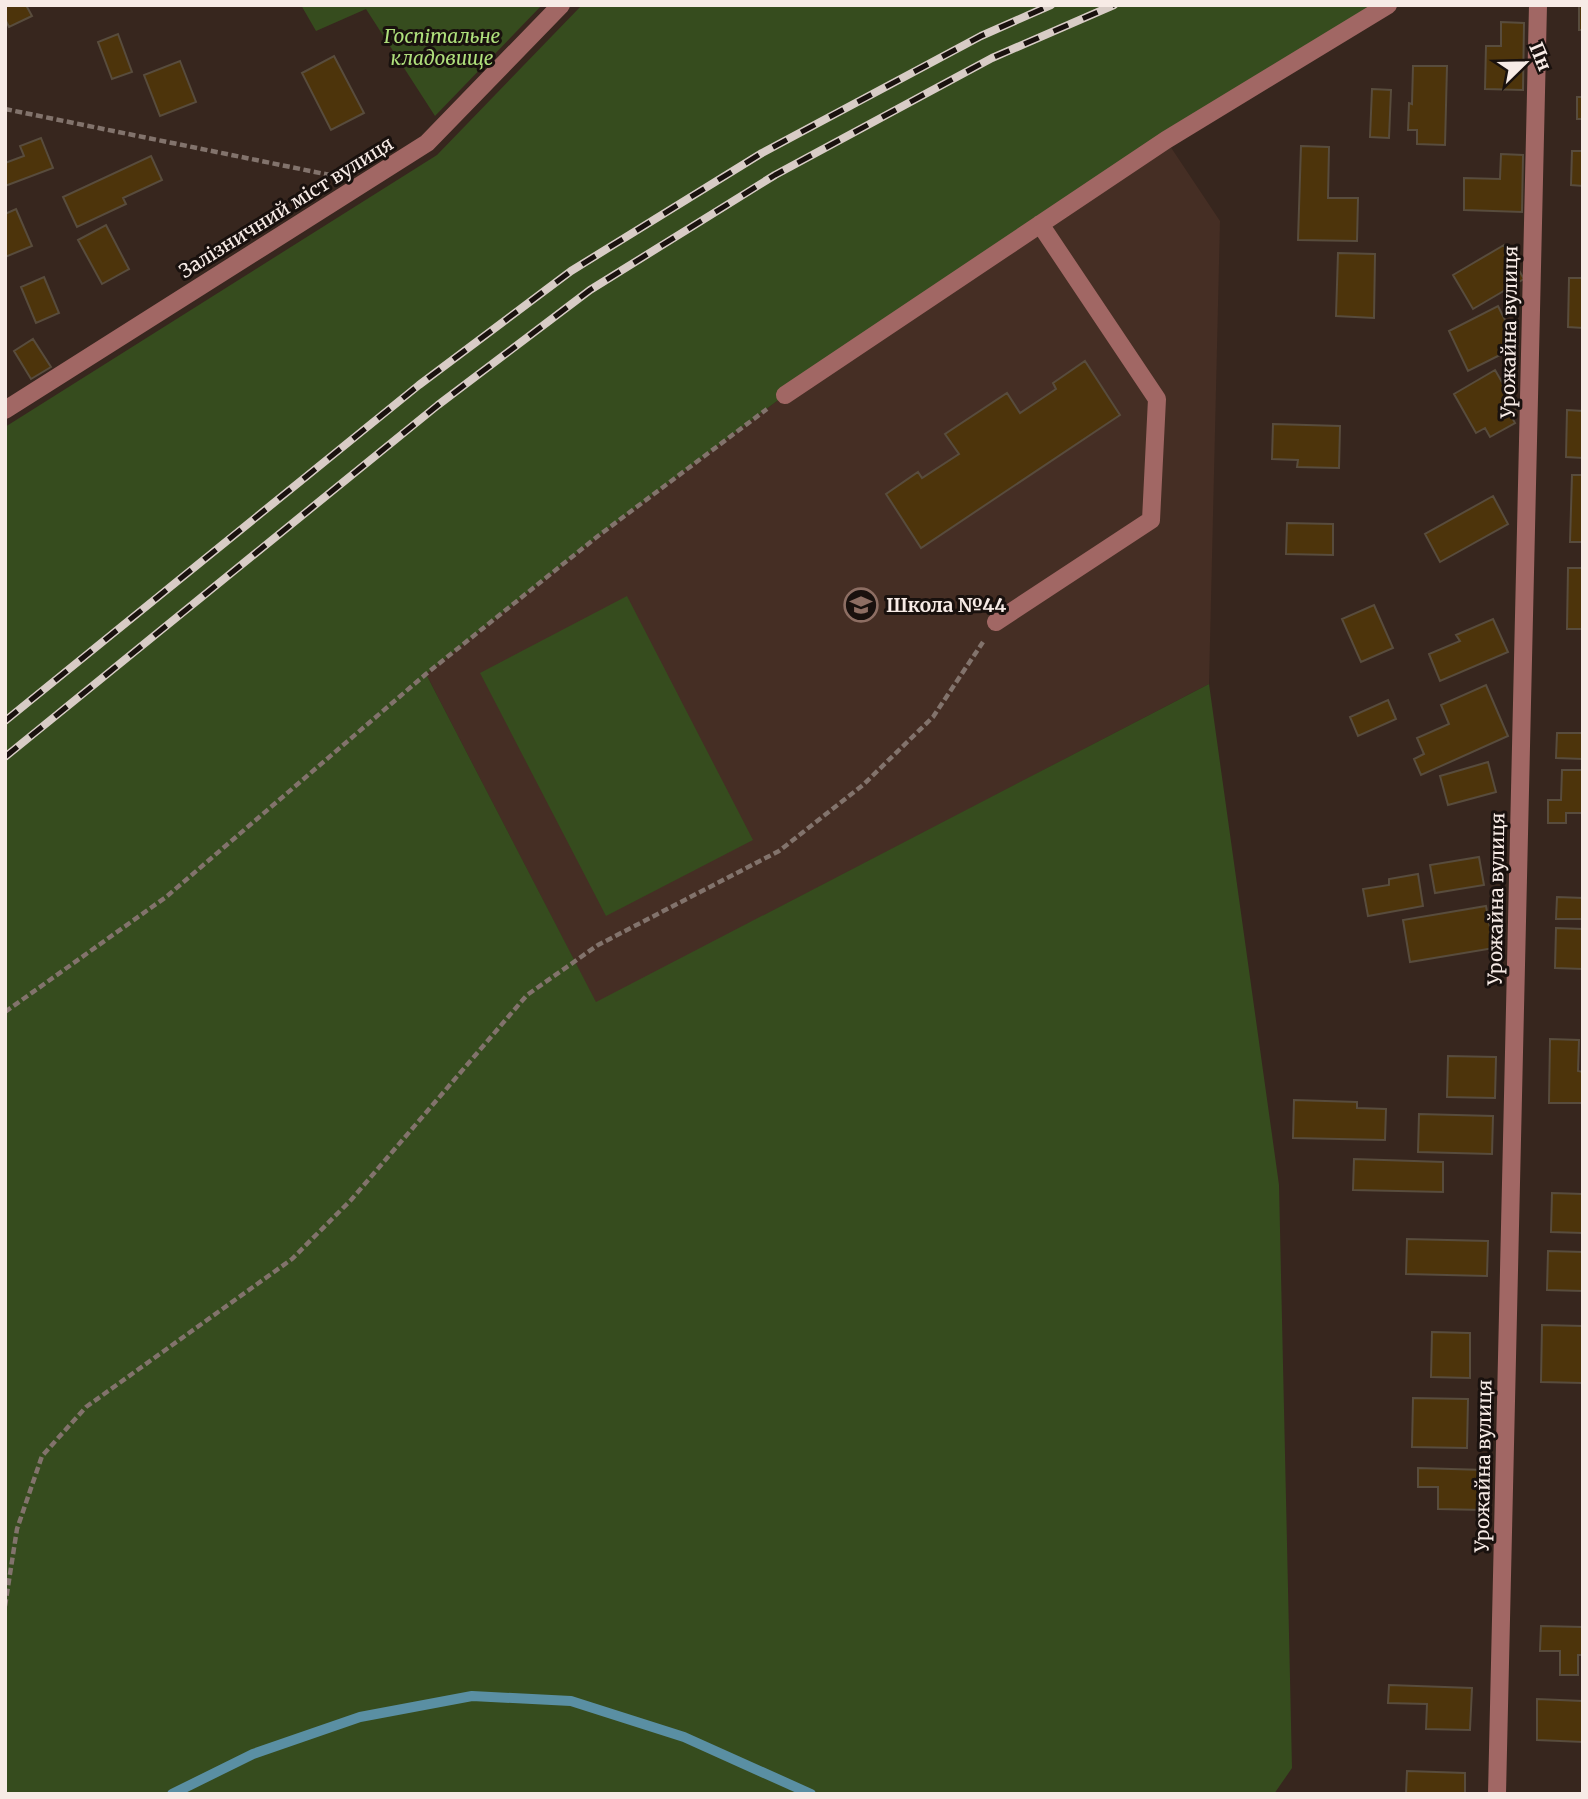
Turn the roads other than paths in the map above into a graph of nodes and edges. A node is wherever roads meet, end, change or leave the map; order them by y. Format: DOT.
graph roads {
  1 [pos="561,5"];
  2 [pos="1388,5"];
  3 [pos="1538,5"];
  4 [pos="1040,224"];
  5 [pos="785,395"];
  6 [pos="5,410"];
  7 [pos="996,622"];
  8 [pos="1497,1794"];
  1 -- 6 [label="street, Залізничний міст вулиця"];
  2 -- 4 [label="street"];
  3 -- 8 [label="street, Урожайна вулиця"];
  4 -- 5 [label="street"];
  4 -- 7 [label="street"];
}
